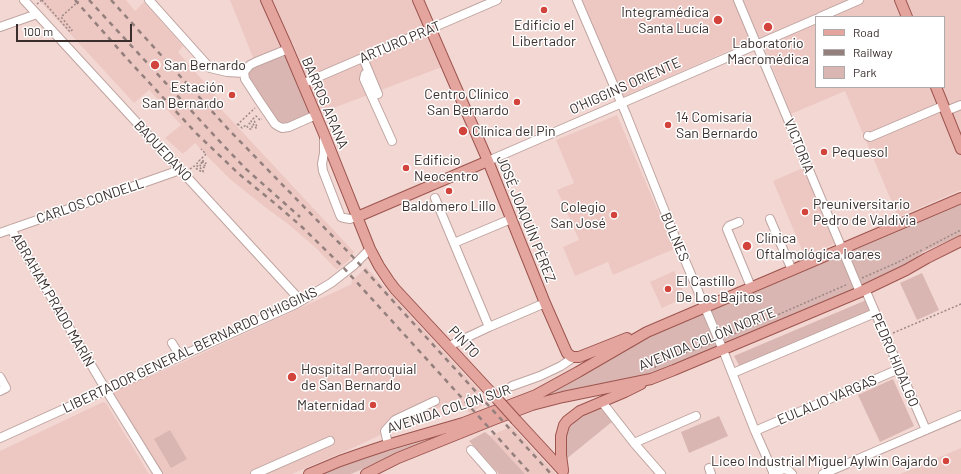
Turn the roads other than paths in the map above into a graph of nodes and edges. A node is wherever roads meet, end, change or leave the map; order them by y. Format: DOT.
graph roads {
  1 [pos="24,0"];
  2 [pos="149,0"];
  3 [pos="266,0"];
  4 [pos="418,0"];
  5 [pos="497,0"];
  6 [pos="578,0"];
  7 [pos="738,0"];
  8 [pos="859,0"];
  9 [pos="900,0"];
  10 [pos="841,4"];
  11 [pos="37,14"];
  12 [pos="822,16"];
  13 [pos="907,16"];
  14 [pos="815,19"];
  15 [pos="0,27"];
  16 [pos="431,29"];
  17 [pos="757,44"];
  18 [pos="288,49"];
  19 [pos="363,58"];
  20 [pos="369,72"];
  21 [pos="244,73"];
  22 [pos="302,84"];
  23 [pos="936,88"];
  24 [pos="378,94"];
  25 [pos="621,104"];
  26 [pos="961,105"];
  27 [pos="944,108"];
  28 [pos="316,116"];
  29 [pos="324,134"];
  30 [pos="868,136"];
  31 [pos="392,141"];
  32 [pos="961,149"];
  33 [pos="488,162"];
  34 [pos="182,172"];
  35 [pos="435,198"];
  36 [pos="961,198"];
  37 [pos="358,217"];
  38 [pos="511,219"];
  39 [pos="770,219"];
  40 [pos="739,222"];
  41 [pos="11,229"];
  42 [pos="0,233"];
  43 [pos="961,241"];
  44 [pos="454,243"];
  45 [pos="841,248"];
  46 [pos="946,248"];
  47 [pos="961,248"];
  48 [pos="370,250"];
  49 [pos="792,270"];
  50 [pos="751,287"];
  51 [pos="862,290"];
  52 [pos="301,301"];
  53 [pos="545,303"];
  54 [pos="705,307"];
  55 [pos="875,313"];
  56 [pos="489,327"];
  57 [pos="635,338"];
  58 [pos="172,343"];
  59 [pos="449,346"];
  60 [pos="723,350"];
  61 [pos="180,356"];
  62 [pos="574,357"];
  63 [pos="899,369"];
  64 [pos="733,373"];
  65 [pos="0,377"];
  66 [pos="651,379"];
  67 [pos="512,386"];
  68 [pos="106,390"];
  69 [pos="0,391"];
  70 [pos="435,401"];
  71 [pos="602,402"];
  72 [pos="696,416"];
  73 [pos="961,416"];
  74 [pos="926,430"];
  75 [pos="755,431"];
  76 [pos="0,438"];
  77 [pos="330,441"];
  78 [pos="634,443"];
  79 [pos="388,444"];
  80 [pos="470,450"];
  81 [pos="270,471"];
  82 [pos="564,472"];
  83 [pos="158,474"];
  84 [pos="255,474"];
  85 [pos="310,474"];
  86 [pos="367,474"];
  87 [pos="492,474"];
  88 [pos="661,474"];
  89 [pos="773,474"];
  90 [pos="792,474"];
  91 [pos="823,474"];
  1 -- 11 [label="street, BAQUEDANO"];
  2 -- 21 [label="street"];
  3 -- 18 [label="main road, BARROS ARANA"];
  4 -- 16 [label="main road, JOSÉ JOAQUÍN PÉREZ"];
  5 -- 16 [label="street, ARTURO PRAT"];
  6 -- 25 [label="street, BULNES"];
  7 -- 17 [label="street, VICTORIA"];
  8 -- 10 [label="street"];
  9 -- 13 [label="main road"];
  10 -- 12 [label="street"];
  11 -- 15 [label="street"];
  11 -- 34 [label="street, BAQUEDANO"];
  14 -- 17 [label="street, O'HIGGINS ORIENTE"];
  16 -- 19 [label="street, ARTURO PRAT"];
  16 -- 33 [label="main road, JOSÉ JOAQUÍN PÉREZ"];
  17 -- 25 [label="street, O'HIGGINS ORIENTE"];
  17 -- 45 [label="street, VICTORIA"];
  18 -- 21 [label="street"];
  18 -- 22 [label="main road, BARROS ARANA"];
  19 -- 20 [label="street"];
  19 -- 22 [label="street, ARTURO PRAT"];
  20 -- 24 [label="street"];
  20 -- 31 [label="street"];
  21 -- 28 [label="street"];
  22 -- 28 [label="main road, BARROS ARANA"];
  23 -- 27 [label="main road"];
  25 -- 33 [label="street, O'HIGGINS ORIENTE"];
  25 -- 54 [label="street, BULNES"];
  26 -- 27 [label="street"];
  27 -- 30 [label="street"];
  27 -- 32 [label="main road"];
  28 -- 29 [label="main road, BARROS ARANA"];
  29 -- 37 [label="main road, BARROS ARANA"];
  29 -- 37 [label="street"];
  33 -- 37 [label="main road, O'HIGGINS ORIENTE"];
  33 -- 38 [label="main road, JOSÉ JOAQUÍN PÉREZ"];
  34 -- 41 [label="street, CARLOS CONDELL"];
  34 -- 52 [label="street, BAQUEDANO"];
  35 -- 44 [label="street"];
  36 -- 45 [label="main road, AVENIDA COLÓN SUR"];
  37 -- 48 [label="main road, PINTO"];
  38 -- 44 [label="street"];
  38 -- 53 [label="main road, JOSÉ JOAQUÍN PÉREZ"];
  39 -- 49 [label="street"];
  40 -- 50 [label="street"];
  41 -- 42 [label="street, CARLOS CONDELL"];
  41 -- 68 [label="street, ABRAHAM PRADO MARÍN"];
  43 -- 46 [label="main road, AVENIDA COLÓN NORTE"];
  44 -- 56 [label="street"];
  45 -- 49 [label="main road, AVENIDA COLÓN SUR"];
  45 -- 51 [label="street, VICTORIA"];
  46 -- 47 [label="main road"];
  46 -- 51 [label="main road, AVENIDA COLÓN NORTE"];
  48 -- 52 [label="street, LIBERTADOR GENERAL BERNARDO O'HIGGINS"];
  48 -- 59 [label="main road, PINTO"];
  49 -- 50 [label="main road, AVENIDA COLÓN SUR"];
  50 -- 54 [label="main road, AVENIDA COLÓN SUR"];
  51 -- 55 [label="street, PEDRO HIDALGO"];
  51 -- 60 [label="main road, AVENIDA COLÓN NORTE"];
  52 -- 61 [label="street, LIBERTADOR GENERAL BERNARDO O'HIGGINS"];
  53 -- 56 [label="street"];
  53 -- 62 [label="main road, JOSÉ JOAQUÍN PÉREZ"];
  54 -- 57 [label="main road, AVENIDA COLÓN SUR"];
  54 -- 60 [label="street, BULNES"];
  55 -- 63 [label="street, PEDRO HIDALGO"];
  55 -- 64 [label="street"];
  56 -- 59 [label="street"];
  57 -- 62 [label="main road, AVENIDA COLÓN SUR"];
  57 -- 79 [label="main road, AVENIDA COLÓN SUR"];
  58 -- 61 [label="street"];
  59 -- 82 [label="main road, PINTO, bridge"];
  60 -- 64 [label="street, BULNES"];
  60 -- 66 [label="main road, AVENIDA COLÓN NORTE"];
  61 -- 68 [label="street, LIBERTADOR GENERAL BERNARDO O'HIGGINS"];
  62 -- 67 [label="street, AVENIDA COLÓN SUR"];
  63 -- 74 [label="street, PEDRO HIDALGO"];
  63 -- 75 [label="street, EULALIO VARGAS"];
  64 -- 75 [label="street, BULNES"];
  65 -- 69 [label="street"];
  66 -- 71 [label="main road"];
  66 -- 86 [label="main road, AVENIDA COLÓN NORTE"];
  68 -- 76 [label="street, LIBERTADOR GENERAL BERNARDO O'HIGGINS"];
  68 -- 83 [label="street, ABRAHAM PRADO MARÍN"];
  70 -- 79 [label="street"];
  71 -- 78 [label="street"];
  71 -- 82 [label="main road"];
  72 -- 78 [label="street"];
  73 -- 74 [label="street"];
  74 -- 91 [label="street"];
  75 -- 89 [label="street, BULNES"];
  77 -- 81 [label="street"];
  78 -- 88 [label="street"];
  79 -- 85 [label="main road, AVENIDA COLÓN SUR"];
  80 -- 87 [label="street"];
  81 -- 84 [label="street"];
  89 -- 90 [label="street"];
}
